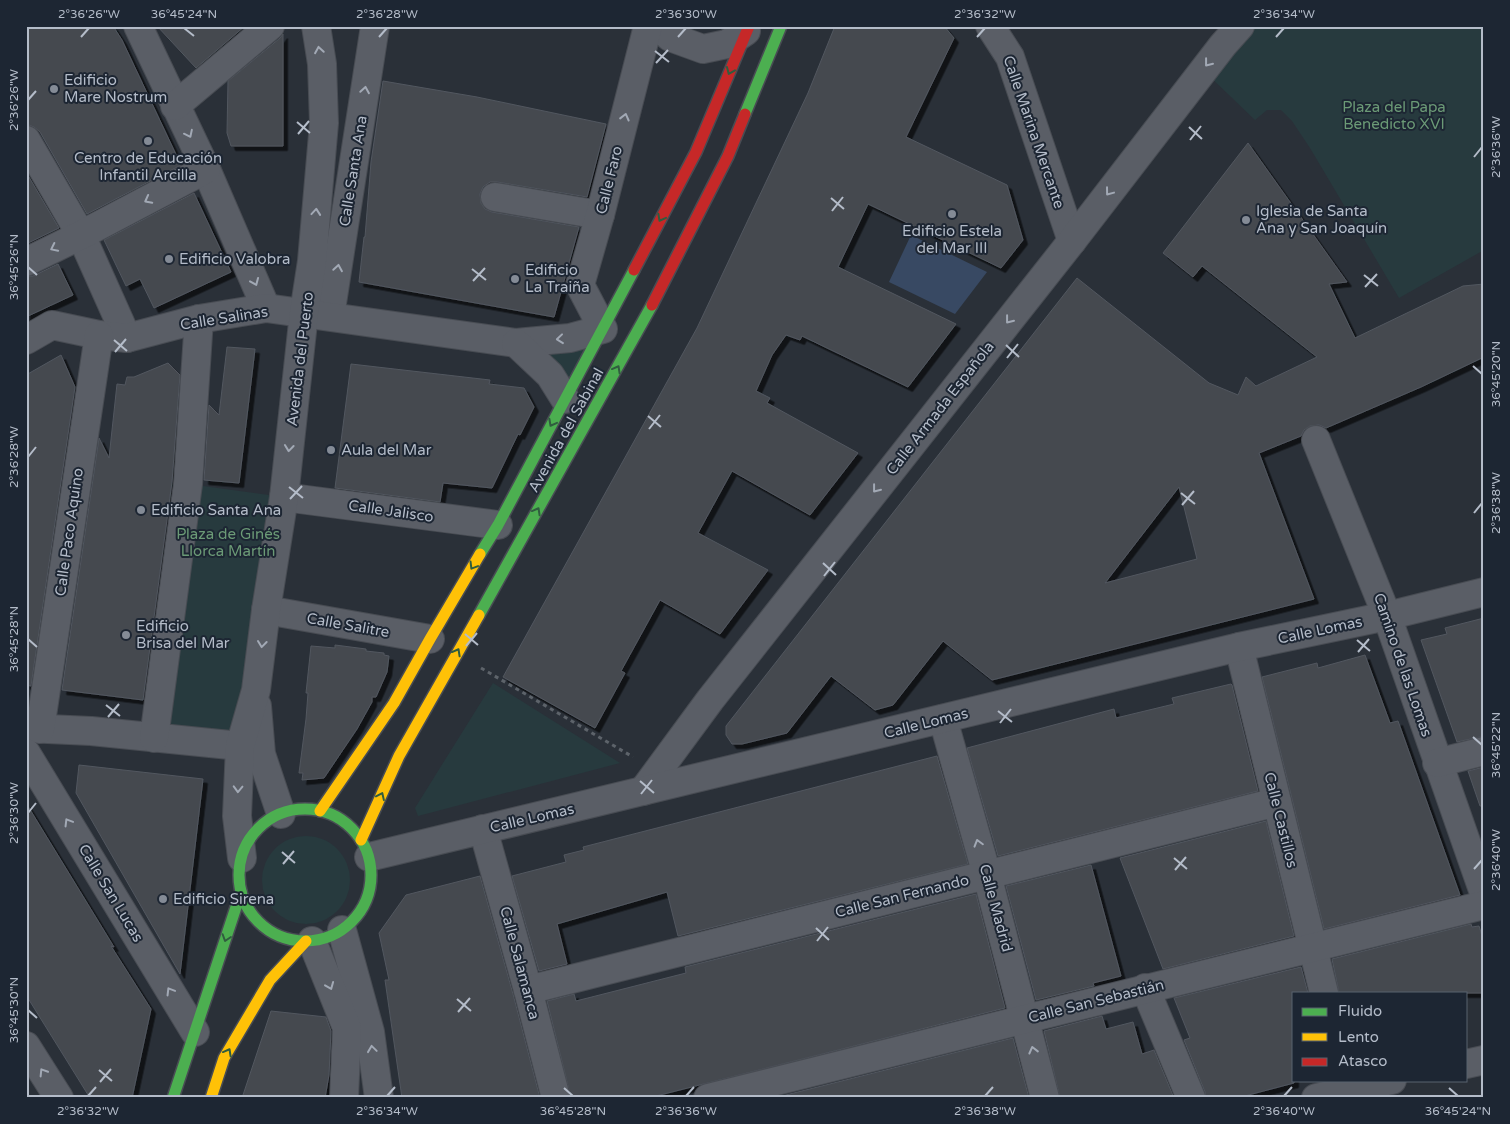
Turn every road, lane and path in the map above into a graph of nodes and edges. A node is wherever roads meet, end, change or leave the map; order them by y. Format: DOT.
graph roads {
  1 [pos="138,26"];
  2 [pos="270,26"];
  3 [pos="316,26"];
  4 [pos="375,26"];
  5 [pos="648,26"];
  6 [pos="658,26"];
  7 [pos="781,26"];
  8 [pos="990,26"];
  9 [pos="1240,26"];
  10 [pos="748,29"];
  11 [pos="175,106"];
  12 [pos="26,140"];
  13 [pos="206,169"];
  14 [pos="495,198"];
  15 [pos="600,215"];
  16 [pos="81,235"];
  17 [pos="1072,241"];
  18 [pos="26,262"];
  19 [pos="266,308"];
  20 [pos="317,315"];
  21 [pos="199,319"];
  22 [pos="603,329"];
  23 [pos="99,335"];
  24 [pos="127,338"];
  25 [pos="26,340"];
  26 [pos="516,343"];
  27 [pos="564,400"];
  28 [pos="1316,440"];
  29 [pos="284,497"];
  30 [pos="498,525"];
  31 [pos="1484,592"];
  32 [pos="266,610"];
  33 [pos="1387,616"];
  34 [pos="430,639"];
  35 [pos="1239,647"];
  36 [pos="456,654"];
  37 [pos="256,690"];
  38 [pos="943,719"];
  39 [pos="33,728"];
  40 [pos="154,738"];
  41 [pos="240,746"];
  42 [pos="1484,751"];
  43 [pos="26,753"];
  44 [pos="1437,763"];
  45 [pos="650,781"];
  46 [pos="1277,802"];
  47 [pos="320,811"];
  48 [pos="281,814"];
  49 [pos="483,829"];
  50 [pos="364,848"];
  51 [pos="242,858"];
  52 [pos="987,875"];
  53 [pos="241,892"];
  54 [pos="1484,893"];
  55 [pos="1484,905"];
  56 [pos="342,930"];
  57 [pos="309,941"];
  58 [pos="1313,947"];
  59 [pos="1145,988"];
  60 [pos="528,990"];
  61 [pos="1324,992"];
  62 [pos="1025,1018"];
  63 [pos="195,1032"];
  64 [pos="26,1046"];
  65 [pos="1484,1060"];
  66 [pos="1468,1064"];
  67 [pos="1382,1082"];
  68 [pos="1347,1089"];
  69 [pos="59,1098"];
  70 [pos="173,1098"];
  71 [pos="210,1098"];
  72 [pos="344,1098"];
  73 [pos="379,1098"];
  74 [pos="556,1098"];
  75 [pos="708,1098"];
  76 [pos="1045,1098"];
  77 [pos="1191,1098"];
  78 [pos="1316,1098"];
  1 -- 11 [label="street"];
  2 -- 11 [label="street"];
  20 -- 3 [label="street, Avenida del Puerto, one-way"];
  20 -- 4 [label="street, Calle Santa Ana, one-way"];
  15 -- 5 [label="street, Calle Faro, one-way"];
  6 -- 10 [label="street"];
  36 -- 7 [label="main road, Avenida del Sabinal, one-way"];
  8 -- 17 [label="street, Calle Marina Mercante"];
  9 -- 17 [label="street, Calle Armada Española, one-way"];
  10 -- 22 [label="main road, Avenida del Sabinal, one-way"];
  11 -- 13 [label="street, one-way"];
  12 -- 16 [label="street"];
  13 -- 16 [label="street, one-way"];
  13 -- 19 [label="street, one-way"];
  14 -- 15 [label="street"];
  15 -- 22 [label="street, Calle Faro"];
  16 -- 18 [label="street, one-way"];
  16 -- 24 [label="street"];
  17 -- 45 [label="street, Calle Armada Española, one-way"];
  19 -- 20 [label="street, Calle Salinas"];
  19 -- 21 [label="street, Calle Salinas"];
  20 -- 26 [label="street, Calle Salinas"];
  20 -- 29 [label="street, Avenida del Puerto, one-way"];
  21 -- 24 [label="street, Calle Salinas"];
  21 -- 40 [label="street"];
  22 -- 26 [label="street, Calle Salinas, one-way"];
  22 -- 27 [label="main road, Avenida del Sabinal"];
  23 -- 24 [label="street, Calle Salinas"];
  23 -- 25 [label="street, Calle Salinas"];
  23 -- 39 [label="street, Calle Paco Aquino"];
  26 -- 27 [label="street"];
  27 -- 30 [label="main road, Avenida del Sabinal, one-way"];
  28 -- 33 [label="street, Camino de las Lomas"];
  29 -- 30 [label="street, Calle Jalisco"];
  29 -- 32 [label="street, Avenida del Puerto"];
  30 -- 34 [label="main road, Avenida del Sabinal, one-way"];
  31 -- 33 [label="street, Calle Lomas"];
  32 -- 34 [label="street, Calle Salitre"];
  32 -- 37 [label="street, Avenida del Puerto, one-way"];
  33 -- 35 [label="street, Calle Lomas"];
  33 -- 44 [label="street, Camino de las Lomas"];
  34 -- 47 [label="main road, Avenida del Sabinal"];
  35 -- 38 [label="street, Calle Lomas"];
  35 -- 46 [label="street, Calle Castillos"];
  36 -- 45 [label="path"];
  50 -- 36 [label="main road, Avenida del Sabinal, one-way"];
  37 -- 41 [label="street"];
  37 -- 48 [label="street"];
  38 -- 45 [label="street, Calle Lomas"];
  52 -- 38 [label="street, Calle Madrid, one-way"];
  39 -- 40 [label="street"];
  40 -- 41 [label="street"];
  41 -- 51 [label="street, one-way"];
  42 -- 44 [label="street"];
  63 -- 43 [label="street, Calle San Lucas, one-way"];
  44 -- 54 [label="street, Camino de las Lomas"];
  45 -- 49 [label="street, Calle Lomas"];
  46 -- 52 [label="street, Calle San Fernando"];
  46 -- 58 [label="street, Calle Castillos"];
  47 -- 48 [label="main road"];
  47 -- 50 [label="main road"];
  48 -- 51 [label="main road"];
  49 -- 50 [label="street, Calle Lomas"];
  49 -- 60 [label="street, Calle Salamanca"];
  50 -- 56 [label="main road"];
  51 -- 53 [label="main road"];
  52 -- 60 [label="street, Calle San Fernando"];
  52 -- 62 [label="street, Calle Madrid"];
  53 -- 57 [label="main road"];
  53 -- 63 [label="main road, one-way"];
  55 -- 58 [label="street, Calle San Sebastián"];
  56 -- 57 [label="main road"];
  73 -- 56 [label="street, one-way"];
  71 -- 57 [label="main road, one-way"];
  57 -- 72 [label="street, one-way"];
  58 -- 59 [label="street, Calle San Sebastián"];
  58 -- 61 [label="street, Calle Castillos"];
  59 -- 62 [label="street, Calle San Sebastián"];
  59 -- 77 [label="street"];
  60 -- 74 [label="street, Calle Salamanca"];
  62 -- 75 [label="street, Calle San Sebastián"];
  76 -- 62 [label="street, Calle Madrid, one-way"];
  63 -- 70 [label="main road"];
  69 -- 64 [label="street, one-way"];
  65 -- 66 [label="street"];
  67 -- 68 [label="street"];
  68 -- 78 [label="street"];
}
